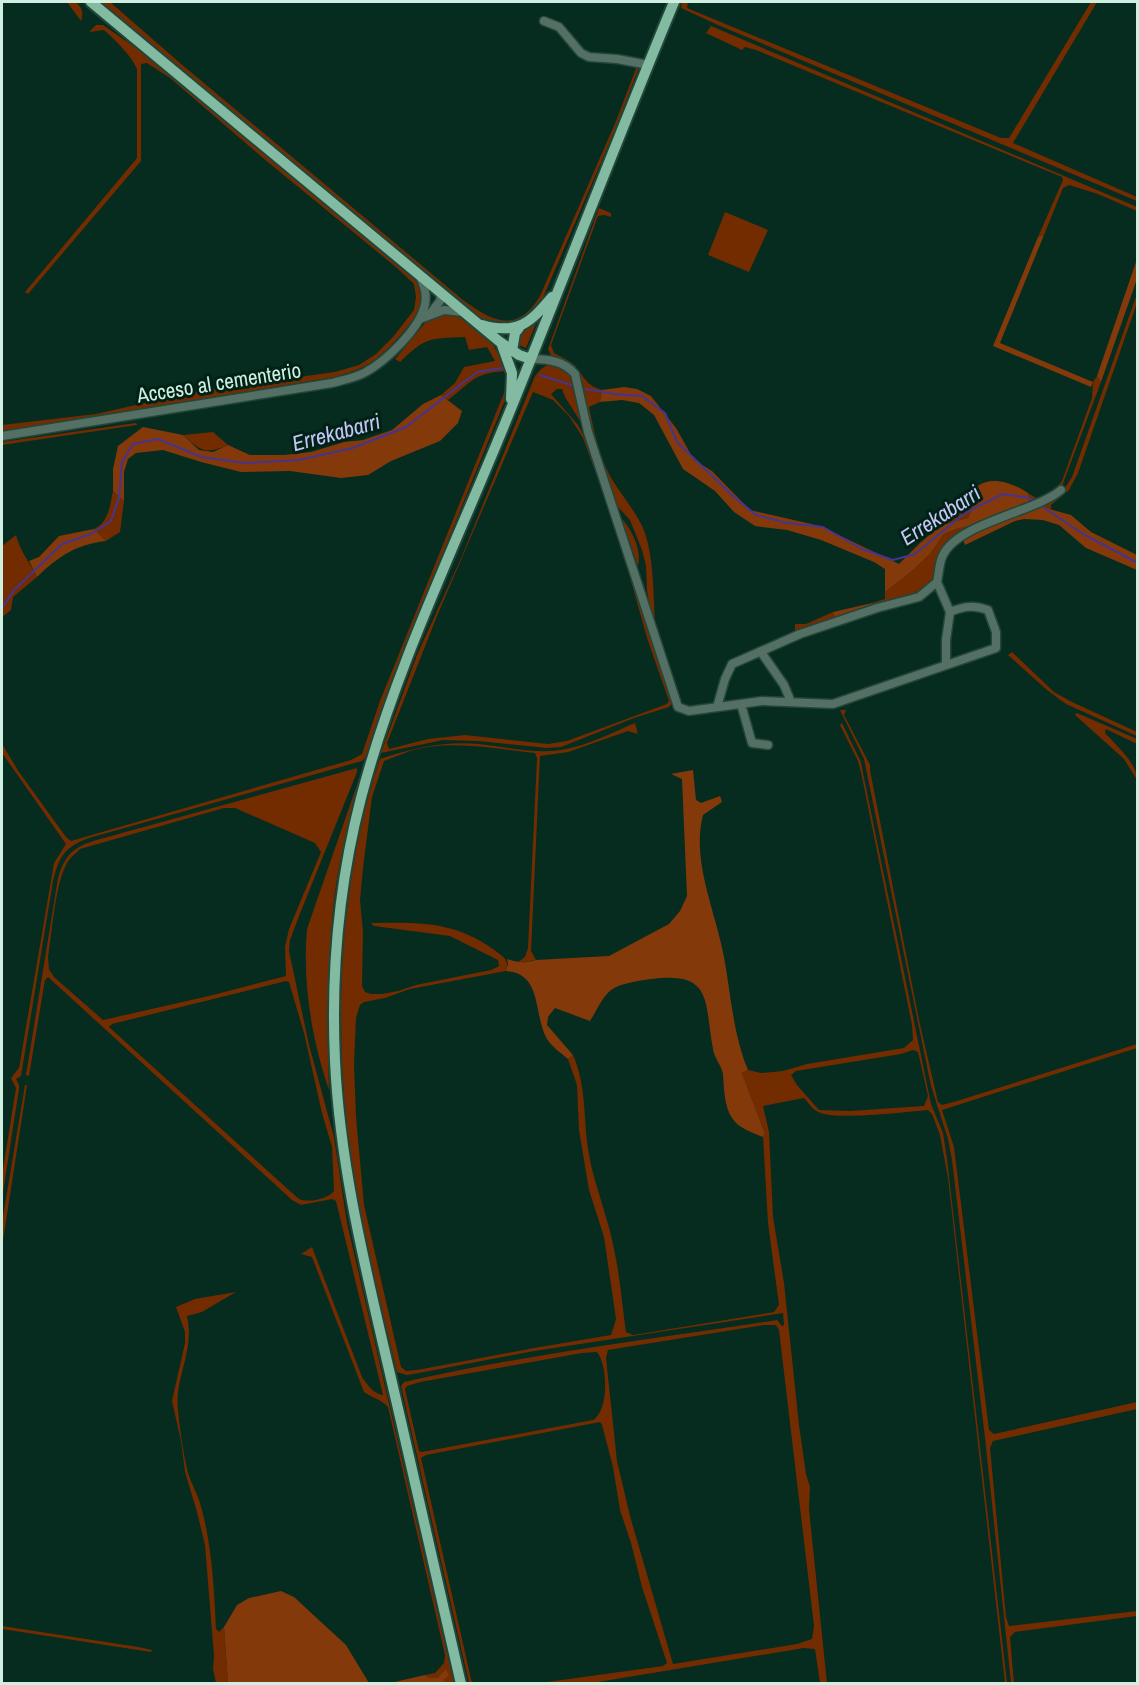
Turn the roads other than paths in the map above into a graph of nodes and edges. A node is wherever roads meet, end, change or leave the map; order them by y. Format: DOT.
graph roads {
  1 [pos="91,2"];
  2 [pos="674,2"];
  3 [pos="544,21"];
  4 [pos="649,65"];
  5 [pos="420,276"];
  6 [pos="560,287"];
  7 [pos="441,294"];
  8 [pos="427,312"];
  9 [pos="466,313"];
  10 [pos="479,324"];
  11 [pos="519,328"];
  12 [pos="500,342"];
  13 [pos="512,351"];
  14 [pos="531,359"];
  15 [pos="510,412"];
  16 [pos="2,436"];
  17 [pos="1061,490"];
  18 [pos="937,582"];
  19 [pos="950,612"];
  20 [pos="760,652"];
  21 [pos="946,664"];
  22 [pos="790,702"];
  23 [pos="741,704"];
  24 [pos="717,707"];
  25 [pos="768,745"];
  26 [pos="461,1683"];
  1 -- 5 [label="main road"];
  2 -- 4 [label="main road"];
  3 -- 4 [label="street"];
  4 -- 6 [label="main road"];
  5 -- 7 [label="main road"];
  5 -- 8 [label="street"];
  6 -- 11 [label="main road"];
  6 -- 14 [label="main road"];
  7 -- 8 [label="street, Acceso al cementerio"];
  7 -- 9 [label="main road"];
  8 -- 9 [label="street"];
  8 -- 16 [label="street, Acceso al cementerio"];
  9 -- 10 [label="main road"];
  10 -- 11 [label="main road"];
  10 -- 12 [label="main road"];
  11 -- 13 [label="main road"];
  12 -- 13 [label="main road"];
  12 -- 15 [label="main road"];
  13 -- 14 [label="main road"];
  14 -- 15 [label="main road"];
  14 -- 24 [label="street"];
  15 -- 26 [label="main road"];
  17 -- 18 [label="street"];
  18 -- 19 [label="street"];
  18 -- 20 [label="street"];
  19 -- 21 [label="street"];
  19 -- 21 [label="street"];
  20 -- 22 [label="street"];
  20 -- 24 [label="street"];
  21 -- 22 [label="street"];
  22 -- 23 [label="street"];
  23 -- 24 [label="street"];
  23 -- 25 [label="street"];
}
